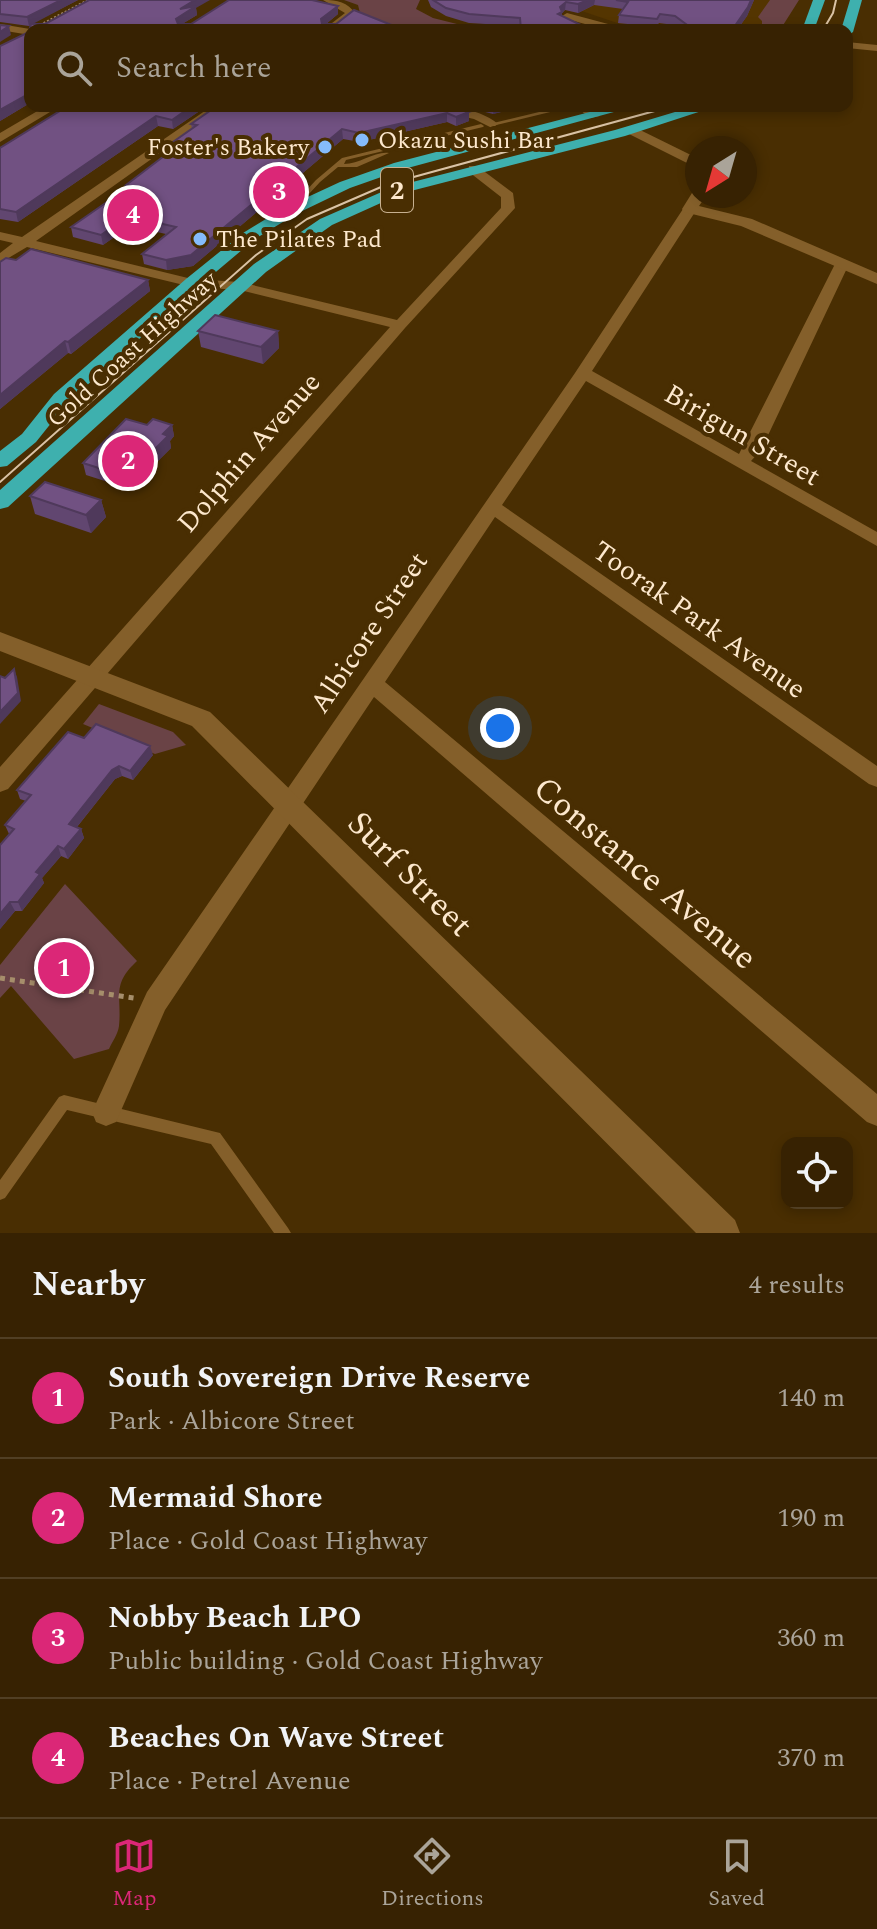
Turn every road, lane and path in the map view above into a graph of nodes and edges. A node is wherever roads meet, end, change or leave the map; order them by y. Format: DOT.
graph roads {
  1 [pos="85,0"];
  2 [pos="328,0"];
  3 [pos="819,0"];
  4 [pos="856,0"];
  5 [pos="567,16"];
  6 [pos="43,24"];
  7 [pos="43,24"];
  8 [pos="337,24"];
  9 [pos="597,24"];
  10 [pos="810,24"];
  11 [pos="849,24"];
  12 [pos="0,27"];
  13 [pos="24,28"];
  14 [pos="24,35"];
  15 [pos="13,42"];
  16 [pos="853,46"];
  17 [pos="877,48"];
  18 [pos="44,112"];
  19 [pos="211,112"];
  20 [pos="454,112"];
  21 [pos="534,112"];
  22 [pos="545,112"];
  23 [pos="594,112"];
  24 [pos="611,112"];
  25 [pos="691,112"];
  26 [pos="487,125"];
  27 [pos="626,132"];
  28 [pos="0,138"];
  29 [pos="685,158"];
  30 [pos="473,169"];
  31 [pos="690,208"];
  32 [pos="712,208"];
  33 [pos="290,211"];
  34 [pos="0,236"];
  35 [pos="26,242"];
  36 [pos="0,259"];
  37 [pos="842,264"];
  38 [pos="877,279"];
  39 [pos="192,283"];
  40 [pos="240,286"];
  41 [pos="400,325"];
  42 [pos="583,373"];
  43 [pos="0,461"];
  44 [pos="740,463"];
  45 [pos="0,502"];
  46 [pos="491,506"];
  47 [pos="877,540"];
  48 [pos="0,641"];
  49 [pos="93,675"];
  50 [pos="372,683"];
  51 [pos="877,778"];
  52 [pos="0,783"];
  53 [pos="288,805"];
  54 [pos="0,978"];
  55 [pos="156,1001"];
  56 [pos="106,1112"];
  57 [pos="877,1112"];
  58 [pos="0,1193"];
  59 [pos="283,1233"];
  60 [pos="722,1233"];
  1 -- 6 [label="path"];
  1 -- 7 [label="path"];
  2 -- 8 [label="street"];
  3 -- 10 [label="highway"];
  4 -- 11 [label="highway"];
  5 -- 9 [label="street"];
  12 -- 13 [label="street"];
  14 -- 15 [label="street"];
  16 -- 17 [label="street"];
  18 -- 28 [label="street"];
  19 -- 35 [label="street"];
  20 -- 26 [label="street"];
  21 -- 26 [label="lane, Gold Coast Highway"];
  22 -- 26 [label="lane, Gold Coast Highway"];
  23 -- 33 [label="highway, Gold Coast Highway / 2"];
  24 -- 27 [label="highway"];
  25 -- 27 [label="highway, Gold Coast Highway / 2"];
  26 -- 33 [label="lane, Gold Coast Highway"];
  27 -- 29 [label="street"];
  27 -- 30 [label="highway, Gold Coast Highway / 2"];
  30 -- 40 [label="highway, Gold Coast Highway / 2"];
  30 -- 41 [label="street, Dolphin Avenue"];
  31 -- 42 [label="street, Albicore Street"];
  32 -- 37 [label="street"];
  33 -- 39 [label="highway, Gold Coast Highway / 2"];
  34 -- 35 [label="street"];
  35 -- 36 [label="street"];
  35 -- 39 [label="street"];
  37 -- 38 [label="street"];
  37 -- 44 [label="street"];
  39 -- 40 [label="street"];
  39 -- 43 [label="highway, Gold Coast Highway / 2"];
  40 -- 41 [label="street"];
  40 -- 45 [label="highway, Gold Coast Highway / 2"];
  41 -- 49 [label="street, Dolphin Avenue"];
  42 -- 44 [label="street, Birigun Street"];
  42 -- 46 [label="street, Albicore Street"];
  44 -- 47 [label="street, Birigun Street"];
  46 -- 50 [label="street, Albicore Street"];
  46 -- 51 [label="street, Toorak Park Avenue"];
  48 -- 49 [label="street, Surf Street"];
  49 -- 52 [label="street, Dolphin Avenue"];
  49 -- 53 [label="street, Surf Street"];
  50 -- 53 [label="street, Albicore Street"];
  50 -- 57 [label="street, Constance Avenue"];
  53 -- 55 [label="street, Albicore Street"];
  53 -- 60 [label="street, Surf Street"];
  54 -- 55 [label="path"];
  55 -- 56 [label="street, Albicore Street"];
  56 -- 58 [label="lane"];
  56 -- 59 [label="lane"];
}
